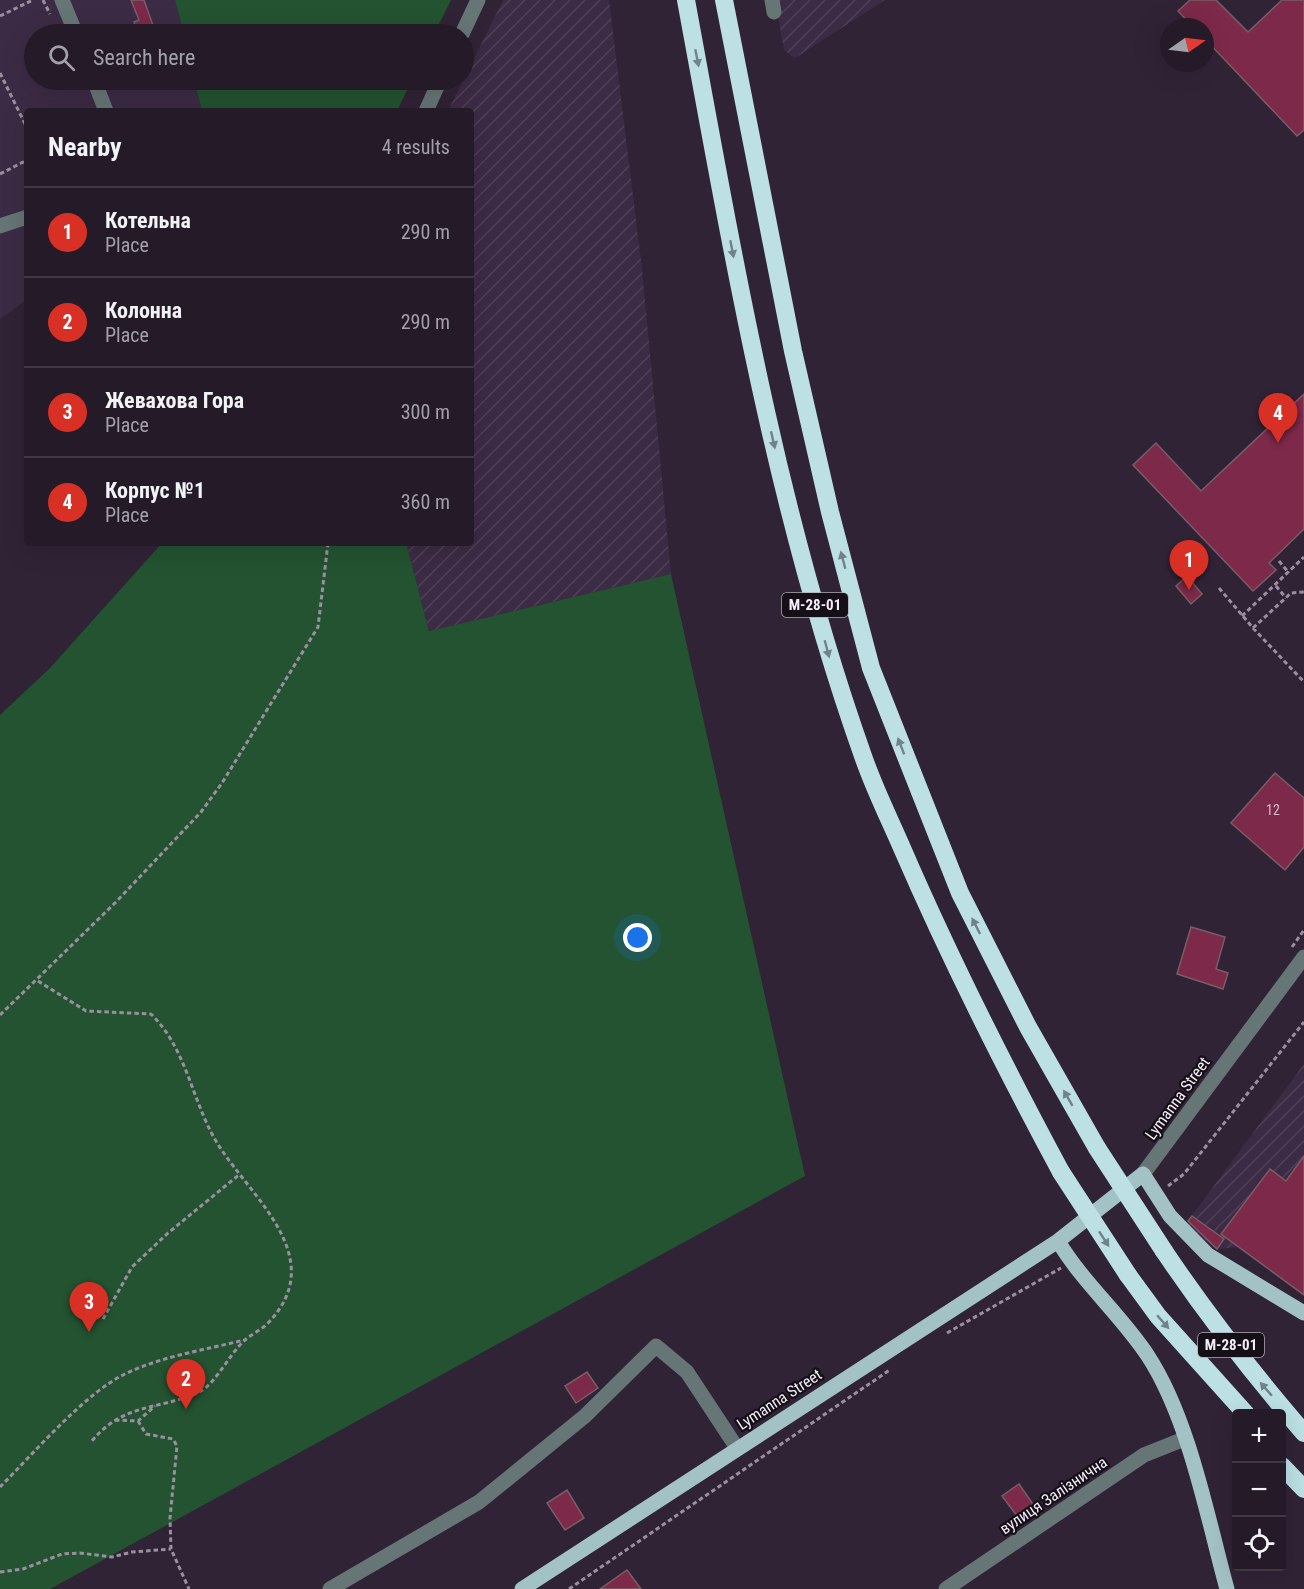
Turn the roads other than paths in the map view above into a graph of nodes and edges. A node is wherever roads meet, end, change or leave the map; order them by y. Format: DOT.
graph roads {
  1 [pos="62,0"];
  2 [pos="478,0"];
  3 [pos="686,0"];
  4 [pos="724,0"];
  5 [pos="72,24"];
  6 [pos="467,24"];
  7 [pos="98,90"];
  8 [pos="435,90"];
  9 [pos="105,108"];
  10 [pos="427,108"];
  11 [pos="24,218"];
  12 [pos="0,226"];
  13 [pos="1297,953"];
  14 [pos="1143,1174"];
  15 [pos="1058,1241"];
  16 [pos="1304,1313"];
  17 [pos="1225,1391"];
  18 [pos="1237,1409"];
  19 [pos="1242,1409"];
  20 [pos="1304,1433"];
  21 [pos="1184,1438"];
  22 [pos="737,1448"];
  23 [pos="1286,1455"];
  24 [pos="1286,1471"];
  25 [pos="1304,1474"];
  26 [pos="1304,1489"];
  27 [pos="330,1589"];
  28 [pos="522,1589"];
  29 [pos="946,1589"];
  30 [pos="1227,1589"];
  1 -- 5 [label="street"];
  2 -- 6 [label="street"];
  3 -- 17 [label="highway, М-28-01, one-way, bridge"];
  20 -- 4 [label="highway, М-28-01, one-way, bridge"];
  7 -- 9 [label="street"];
  8 -- 10 [label="street"];
  11 -- 12 [label="street"];
  13 -- 14 [label="street, Lymanna Street"];
  14 -- 15 [label="main road, Lymanna Street"];
  14 -- 16 [label="main road"];
  15 -- 21 [label="main road"];
  15 -- 22 [label="main road, Lymanna Street"];
  17 -- 18 [label="highway"];
  17 -- 19 [label="highway, М-28-01"];
  21 -- 29 [label="street, вулиця Залізнична"];
  21 -- 30 [label="main road"];
  22 -- 27 [label="street"];
  22 -- 28 [label="main road, Lymanna Street"];
  23 -- 25 [label="highway"];
  24 -- 26 [label="highway"];
}
